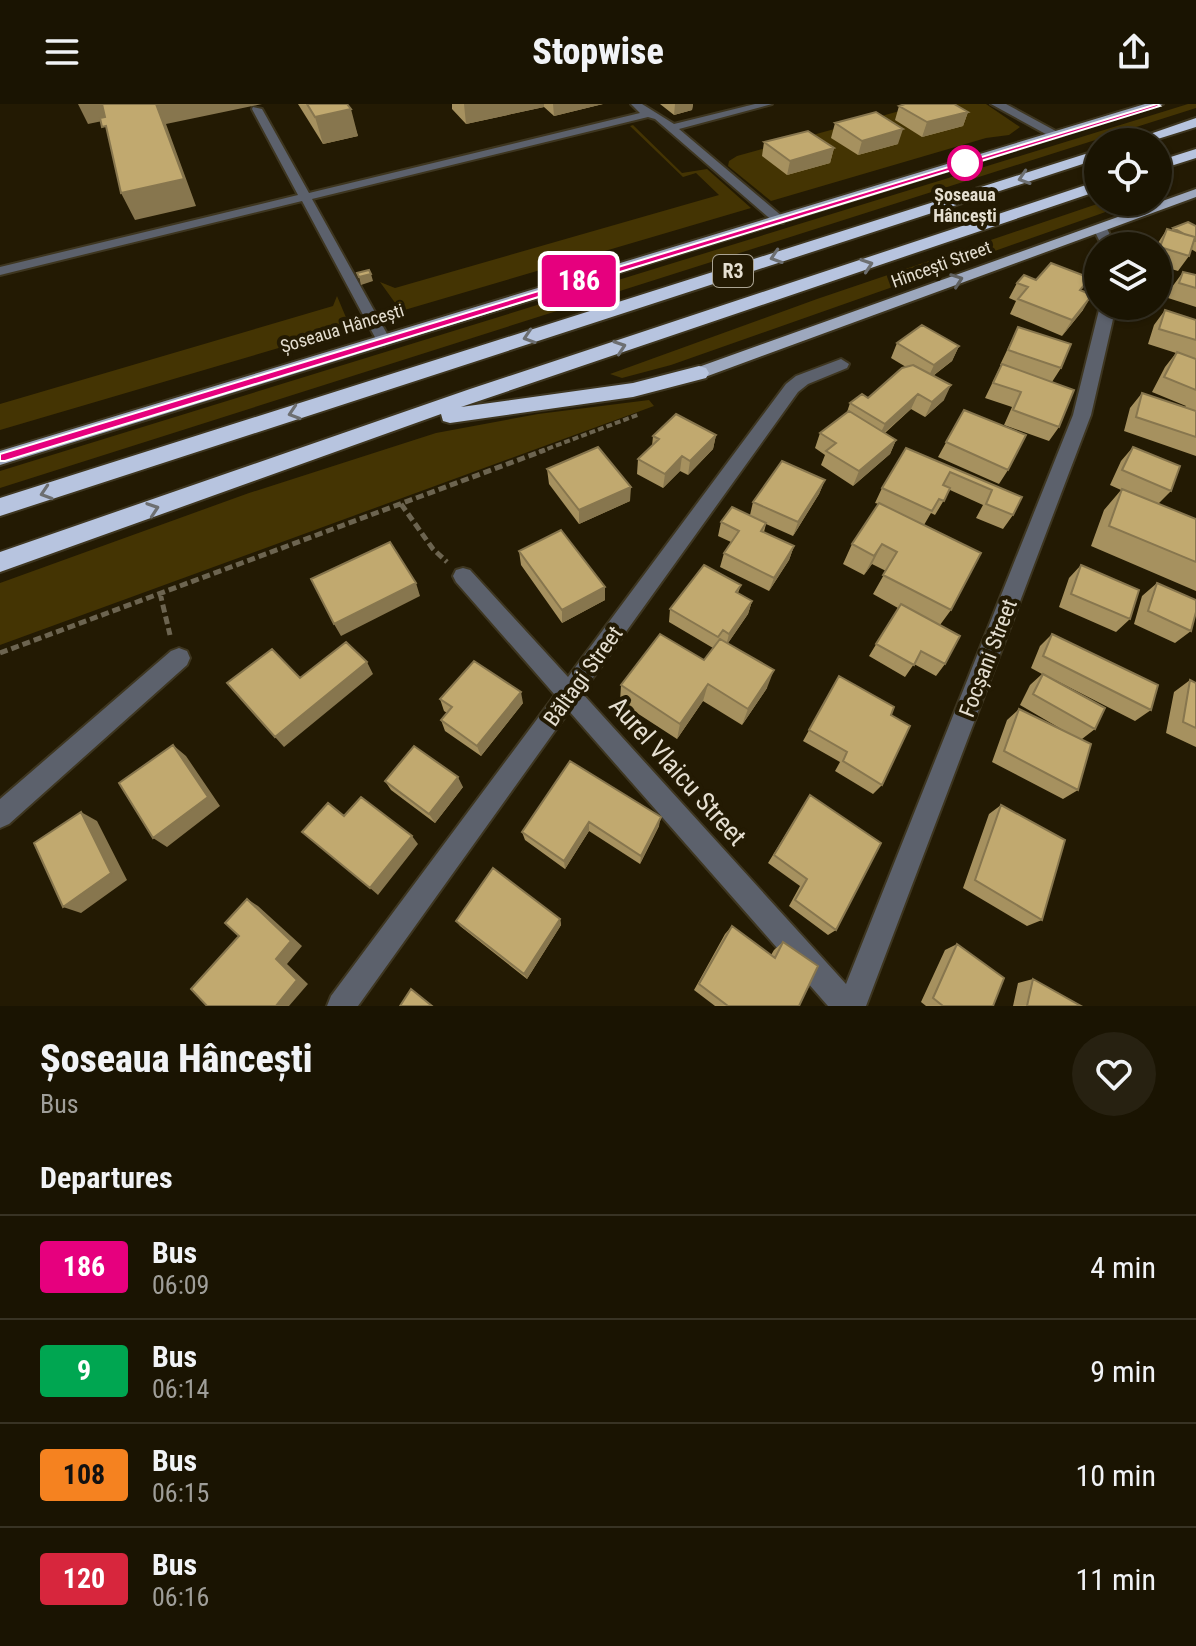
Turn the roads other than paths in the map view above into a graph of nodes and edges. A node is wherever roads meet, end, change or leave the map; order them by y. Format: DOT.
graph roads {
  1 [pos="636,104"];
  2 [pos="767,104"];
  3 [pos="997,104"];
  4 [pos="1157,104"];
  5 [pos="257,109"];
  6 [pos="648,114"];
  7 [pos="1196,122"];
  8 [pos="671,128"];
  9 [pos="1172,130"];
  10 [pos="1057,135"];
  11 [pos="1196,153"];
  12 [pos="1084,159"];
  13 [pos="1172,161"];
  14 [pos="1084,191"];
  15 [pos="1196,193"];
  16 [pos="306,197"];
  17 [pos="779,220"];
  18 [pos="1100,228"];
  19 [pos="1102,232"];
  20 [pos="0,271"];
  21 [pos="1105,320"];
  22 [pos="384,341"];
  23 [pos="841,364"];
  24 [pos="699,373"];
  25 [pos="335,445"];
  26 [pos="0,458"];
  27 [pos="0,507"];
  28 [pos="0,562"];
  29 [pos="463,576"];
  30 [pos="179,658"];
  31 [pos="569,695"];
  32 [pos="0,815"];
  33 [pos="341,1006"];
  34 [pos="850,1006"];
  1 -- 6 [label="lane"];
  2 -- 8 [label="lane"];
  3 -- 10 [label="street"];
  4 -- 10 [label="main road, Șoseaua Hâncești / R3"];
  5 -- 16 [label="lane"];
  6 -- 8 [label="lane"];
  6 -- 16 [label="lane"];
  7 -- 9 [label="highway"];
  8 -- 17 [label="lane"];
  10 -- 17 [label="main road, Șoseaua Hâncești / R3"];
  11 -- 13 [label="highway"];
  12 -- 27 [label="highway, R3, one-way"];
  25 -- 14 [label="highway, R3, one-way"];
  15 -- 18 [label="main road, Hîncești Street / R3"];
  16 -- 20 [label="lane"];
  16 -- 22 [label="lane"];
  17 -- 22 [label="main road, Șoseaua Hâncești / R3"];
  18 -- 19 [label="street"];
  24 -- 18 [label="main road, Hîncești Street / R3, one-way"];
  21 -- 34 [label="street, Focșani Street"];
  22 -- 26 [label="main road, Șoseaua Hâncești / R3"];
  23 -- 31 [label="street, Băltagi Street"];
  24 -- 25 [label="highway, R3"];
  28 -- 25 [label="highway, R3, one-way"];
  29 -- 31 [label="street, Aurel Vlaicu Street"];
  30 -- 32 [label="street"];
  31 -- 33 [label="street, Băltagi Street"];
  31 -- 34 [label="street, Aurel Vlaicu Street"];
}
